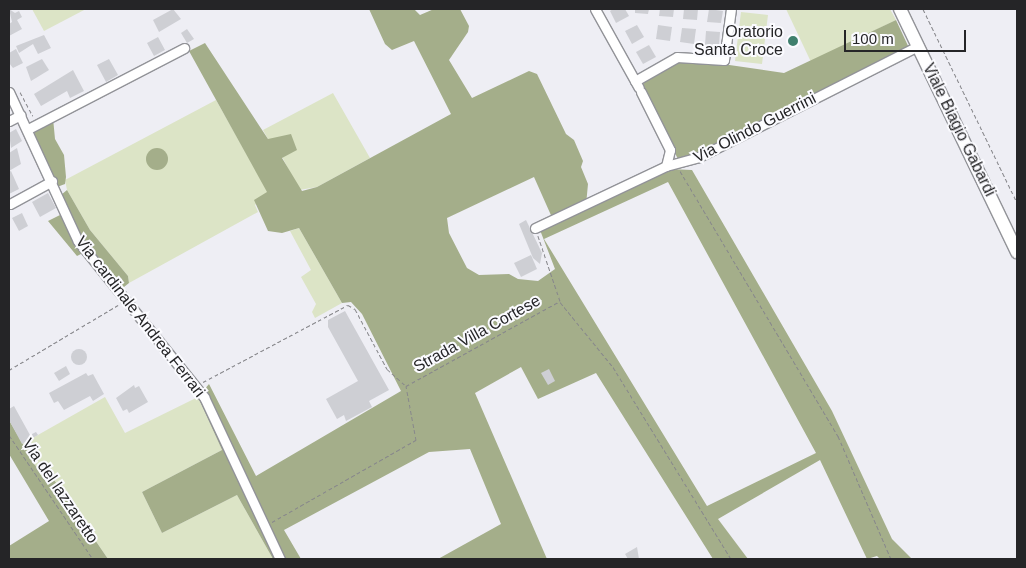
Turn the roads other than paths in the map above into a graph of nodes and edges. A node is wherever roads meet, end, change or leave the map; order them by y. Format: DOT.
graph roads {
  1 [pos="595,9"];
  2 [pos="731,9"];
  3 [pos="900,9"];
  4 [pos="918,46"];
  5 [pos="184,48"];
  6 [pos="638,87"];
  7 [pos="9,92"];
  8 [pos="21,115"];
  9 [pos="9,121"];
  10 [pos="28,129"];
  11 [pos="666,166"];
  12 [pos="52,181"];
  13 [pos="10,204"];
  14 [pos="535,228"];
  15 [pos="1017,252"];
  16 [pos="280,559"];
  1 -- 6 [label="street"];
  2 -- 6 [label="street"];
  3 -- 4 [label="street, Viale Biagio Gabardi"];
  4 -- 11 [label="street, Via Olindo Guerrini"];
  4 -- 15 [label="street, Viale Biagio Gabardi"];
  5 -- 10 [label="street"];
  6 -- 11 [label="street"];
  7 -- 8 [label="street, Via cardinale Andrea Ferrari"];
  8 -- 9 [label="street"];
  8 -- 10 [label="street, Via cardinale Andrea Ferrari"];
  10 -- 12 [label="street, Via cardinale Andrea Ferrari"];
  11 -- 14 [label="street, Via Olindo Guerrini"];
  12 -- 13 [label="street"];
  12 -- 16 [label="street, Via cardinale Andrea Ferrari"];
}
